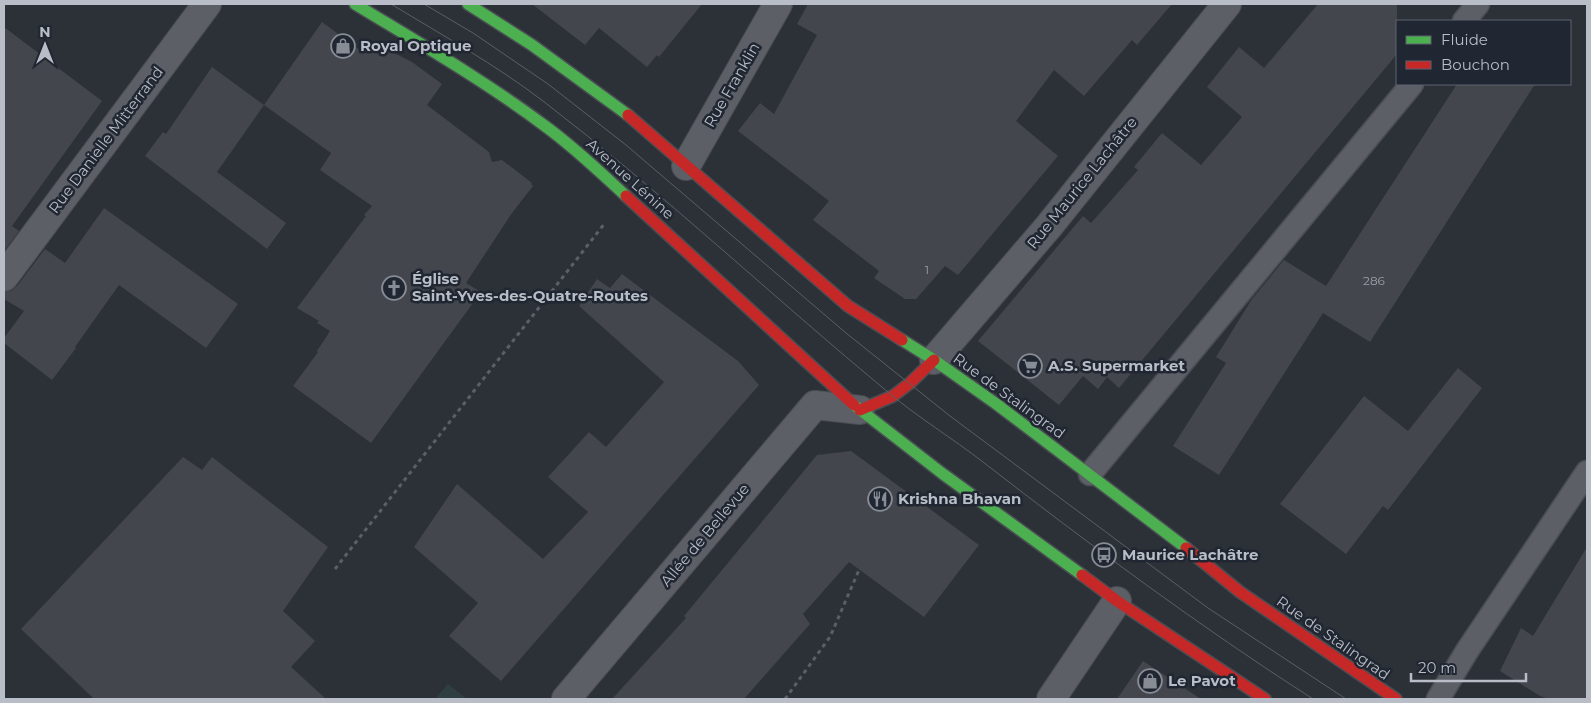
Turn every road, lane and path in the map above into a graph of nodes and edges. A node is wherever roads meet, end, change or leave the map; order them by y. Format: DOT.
graph roads {
  1 [pos="207,4"];
  2 [pos="354,4"];
  3 [pos="468,4"];
  4 [pos="778,4"];
  5 [pos="1227,4"];
  6 [pos="1478,4"];
  7 [pos="1465,20"];
  8 [pos="1411,85"];
  9 [pos="686,166"];
  10 [pos="626,196"];
  11 [pos="4,277"];
  12 [pos="934,360"];
  13 [pos="860,410"];
  14 [pos="1587,472"];
  15 [pos="1090,474"];
  16 [pos="335,569"];
  17 [pos="859,570"];
  18 [pos="1117,601"];
  19 [pos="566,699"];
  20 [pos="785,699"];
  21 [pos="1052,699"];
  22 [pos="1265,699"];
  23 [pos="1396,699"];
  24 [pos="1438,699"];
  1 -- 11 [label="street, Rue Danielle Mitterrand"];
  2 -- 10 [label="main road, Avenue Lénine"];
  3 -- 9 [label="main road"];
  4 -- 9 [label="street, Rue Franklin"];
  5 -- 12 [label="street, Rue Maurice Lachâtre"];
  6 -- 7 [label="lane"];
  8 -- 15 [label="lane"];
  9 -- 12 [label="main road"];
  10 -- 13 [label="main road, Avenue Lénine"];
  10 -- 16 [label="path"];
  12 -- 13 [label="main road, Rue de Stalingrad"];
  12 -- 15 [label="main road, Rue de Stalingrad"];
  13 -- 18 [label="main road"];
  13 -- 19 [label="street, Allée de Bellevue"];
  14 -- 24 [label="lane"];
  15 -- 23 [label="main road, Rue de Stalingrad"];
  17 -- 20 [label="path"];
  18 -- 21 [label="street"];
  18 -- 22 [label="main road"];
}
